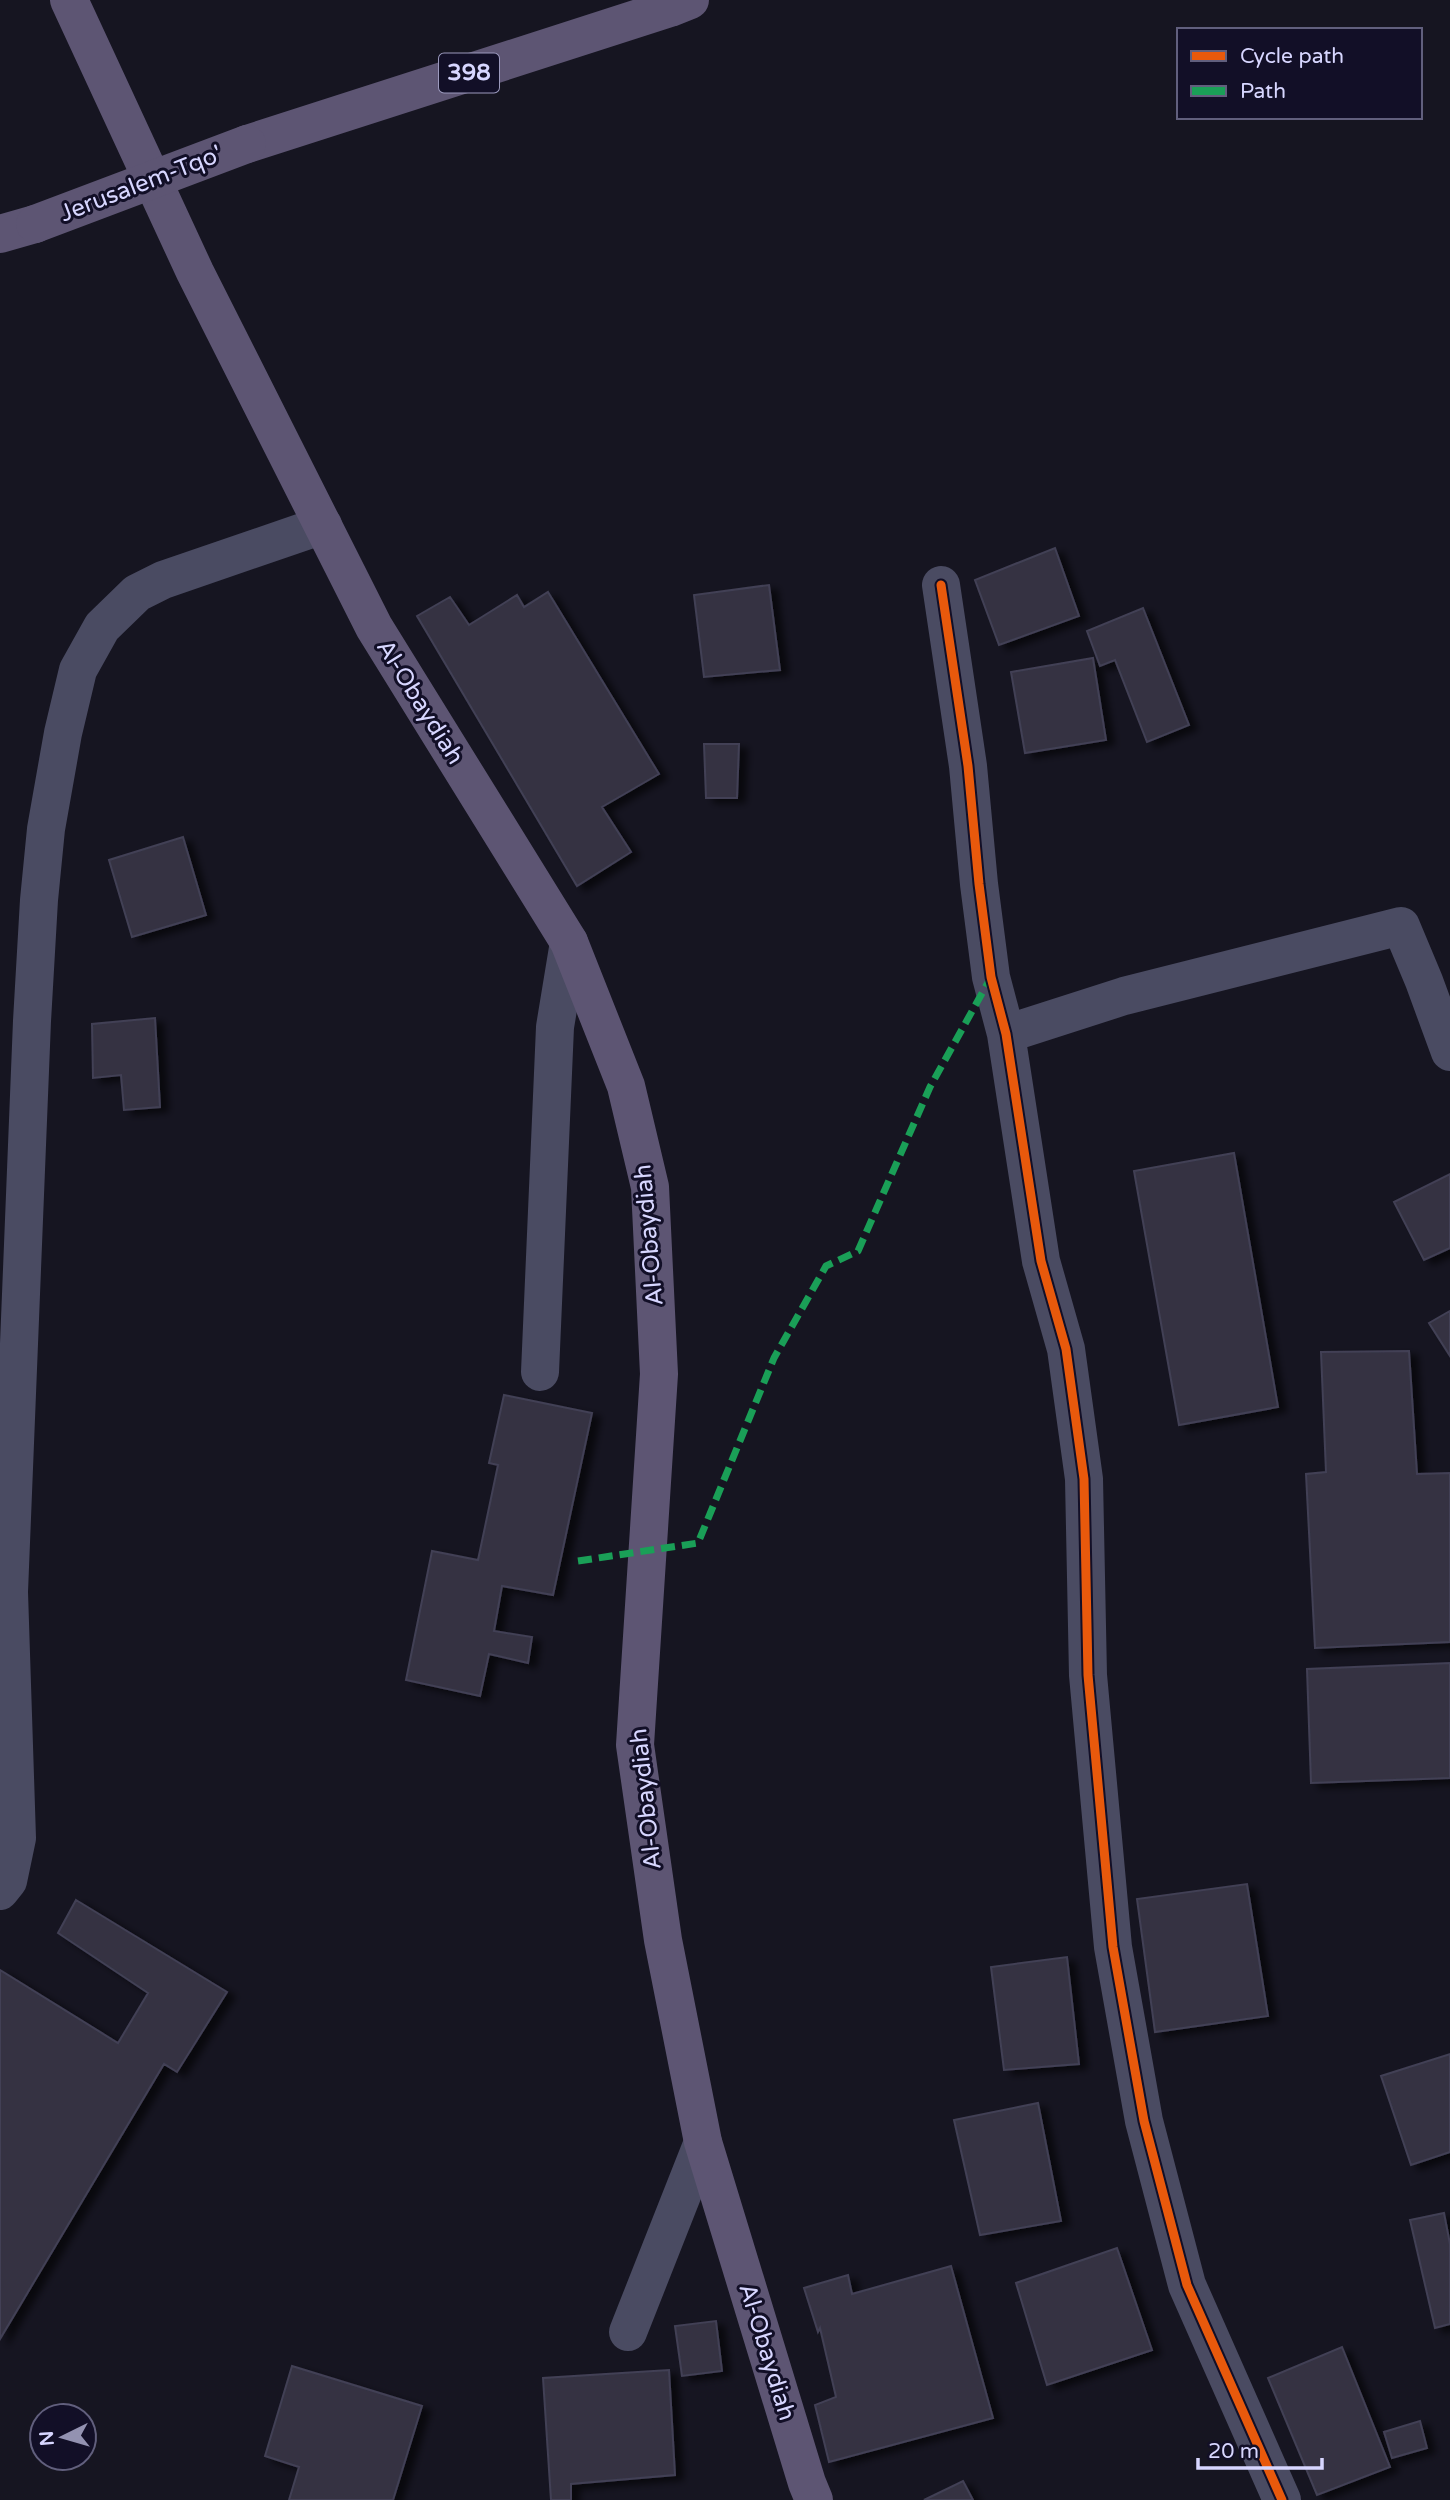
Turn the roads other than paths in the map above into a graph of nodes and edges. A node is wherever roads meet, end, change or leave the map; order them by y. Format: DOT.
graph roads {
  1 [pos="69,0"];
  2 [pos="676,3"];
  3 [pos="18,229"];
  4 [pos="323,525"];
  5 [pos="941,585"];
  6 [pos="569,942"];
  7 [pos="1006,1034"];
  8 [pos="1450,1052"];
  9 [pos="540,1372"];
  10 [pos="0,1891"];
  11 [pos="703,2142"];
  12 [pos="628,2332"];
  13 [pos="814,2500"];
  14 [pos="1282,2500"];
  1 -- 4 [label="main road, Al-Obaydiah"];
  2 -- 3 [label="main road, Jerusalem-Tqo' / 398, bridge"];
  4 -- 6 [label="main road, Al-Obaydiah"];
  4 -- 10 [label="street"];
  5 -- 7 [label="street"];
  6 -- 9 [label="street"];
  6 -- 11 [label="main road, Al-Obaydiah"];
  7 -- 8 [label="street"];
  7 -- 14 [label="street"];
  11 -- 12 [label="street"];
  11 -- 13 [label="main road, Al-Obaydiah"];
}
